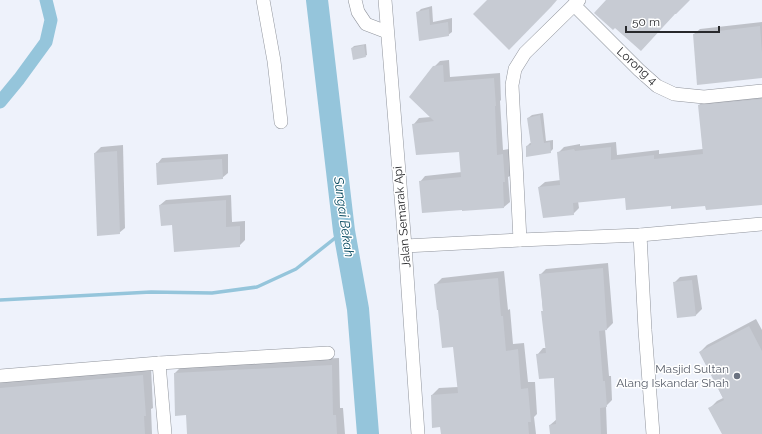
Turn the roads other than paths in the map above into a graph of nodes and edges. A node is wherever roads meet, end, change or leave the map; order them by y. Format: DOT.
graph roads {
  1 [pos="263,0"];
  2 [pos="355,0"];
  3 [pos="384,0"];
  4 [pos="576,3"];
  5 [pos="387,32"];
  6 [pos="762,91"];
  7 [pos="281,122"];
  8 [pos="762,224"];
  9 [pos="640,235"];
  10 [pos="520,240"];
  11 [pos="404,246"];
  12 [pos="328,353"];
  13 [pos="159,363"];
  14 [pos="0,376"];
  15 [pos="165,434"];
  16 [pos="418,434"];
  17 [pos="653,434"];
  1 -- 7 [label="street"];
  2 -- 5 [label="street"];
  3 -- 5 [label="street, Jalan Semarak Api"];
  4 -- 6 [label="street, Lorong 4"];
  4 -- 10 [label="street"];
  5 -- 11 [label="street, Jalan Semarak Api"];
  8 -- 9 [label="street"];
  9 -- 10 [label="street"];
  9 -- 17 [label="street"];
  10 -- 11 [label="street"];
  11 -- 16 [label="street, Jalan Semarak Api"];
  12 -- 13 [label="street"];
  13 -- 14 [label="street"];
  13 -- 15 [label="street"];
}
